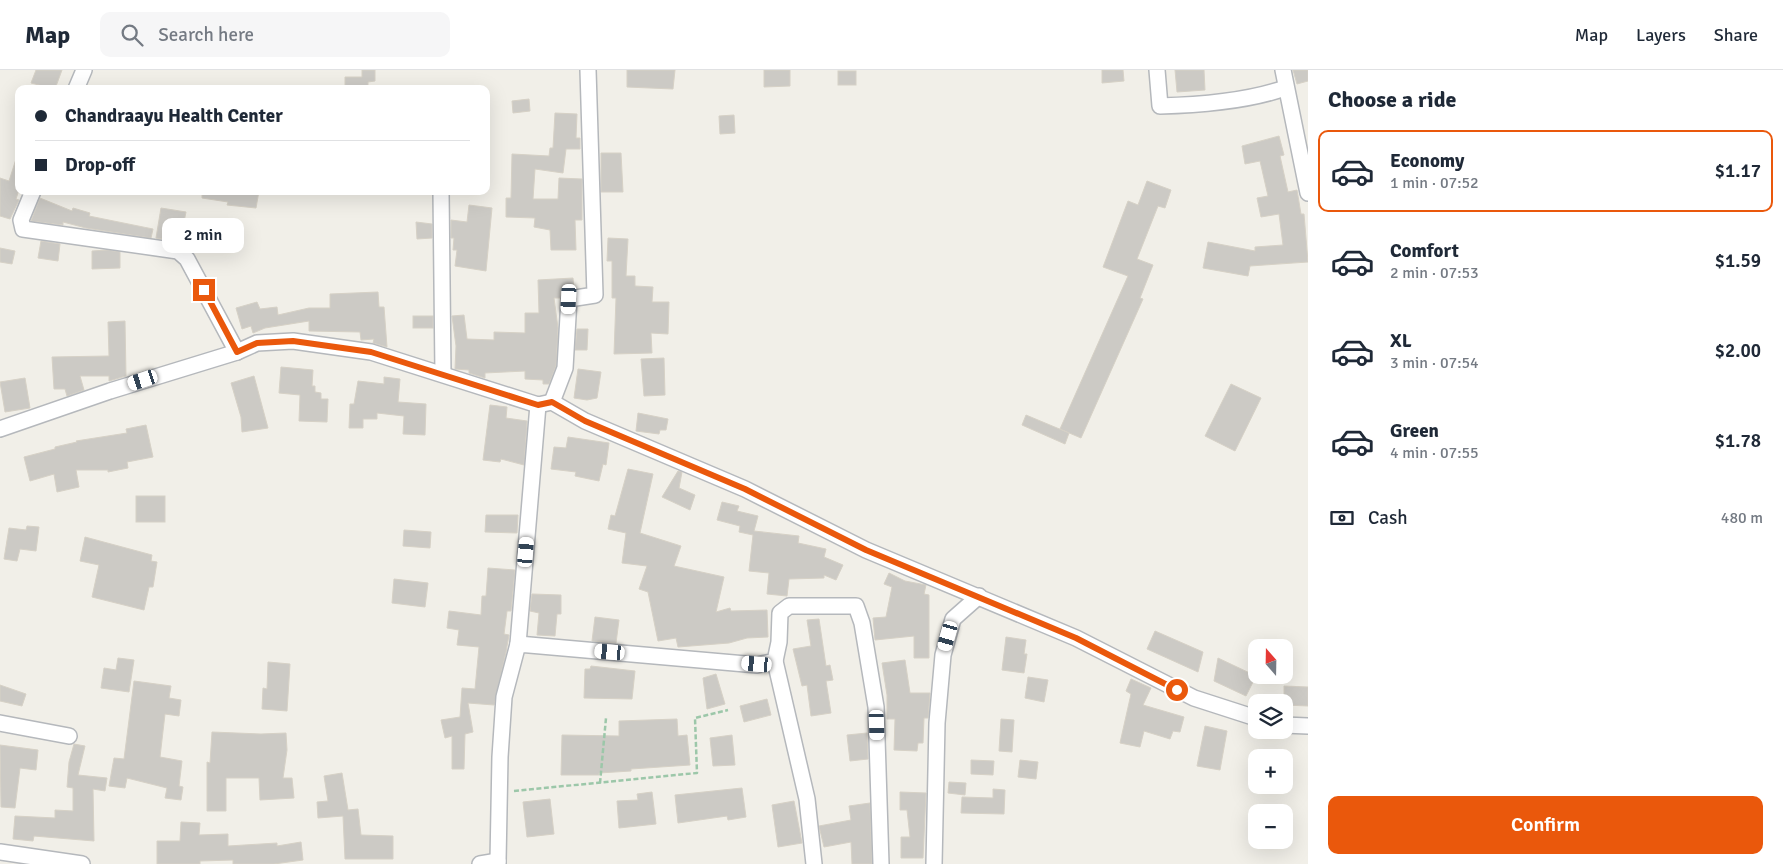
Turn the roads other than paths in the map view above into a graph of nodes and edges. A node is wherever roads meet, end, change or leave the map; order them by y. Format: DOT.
graph roads {
  1 [pos="84,70"];
  2 [pos="588,70"];
  3 [pos="1157,70"];
  4 [pos="1283,70"];
  5 [pos="78,85"];
  6 [pos="1285,88"];
  7 [pos="1308,193"];
  8 [pos="31,195"];
  9 [pos="441,195"];
  10 [pos="237,352"];
  11 [pos="443,374"];
  12 [pos="545,404"];
  13 [pos="0,429"];
  14 [pos="979,596"];
  15 [pos="518,644"];
  16 [pos="775,661"];
  17 [pos="1248,715"];
  18 [pos="0,723"];
  19 [pos="1293,725"];
  20 [pos="1308,726"];
  21 [pos="69,736"];
  22 [pos="0,852"];
  23 [pos="498,863"];
  24 [pos="82,864"];
  25 [pos="480,864"];
  26 [pos="814,864"];
  27 [pos="881,864"];
  28 [pos="934,864"];
  1 -- 5 [label="street"];
  2 -- 12 [label="street"];
  3 -- 6 [label="street"];
  4 -- 6 [label="street"];
  6 -- 7 [label="street"];
  8 -- 10 [label="street"];
  9 -- 11 [label="street"];
  10 -- 11 [label="street"];
  10 -- 13 [label="street"];
  11 -- 12 [label="street"];
  12 -- 14 [label="street"];
  12 -- 15 [label="street"];
  14 -- 17 [label="street"];
  14 -- 28 [label="street"];
  15 -- 16 [label="street"];
  15 -- 23 [label="street"];
  16 -- 26 [label="street"];
  16 -- 27 [label="street"];
  18 -- 21 [label="street"];
  19 -- 20 [label="street"];
  22 -- 24 [label="street"];
  23 -- 25 [label="street"];
}
